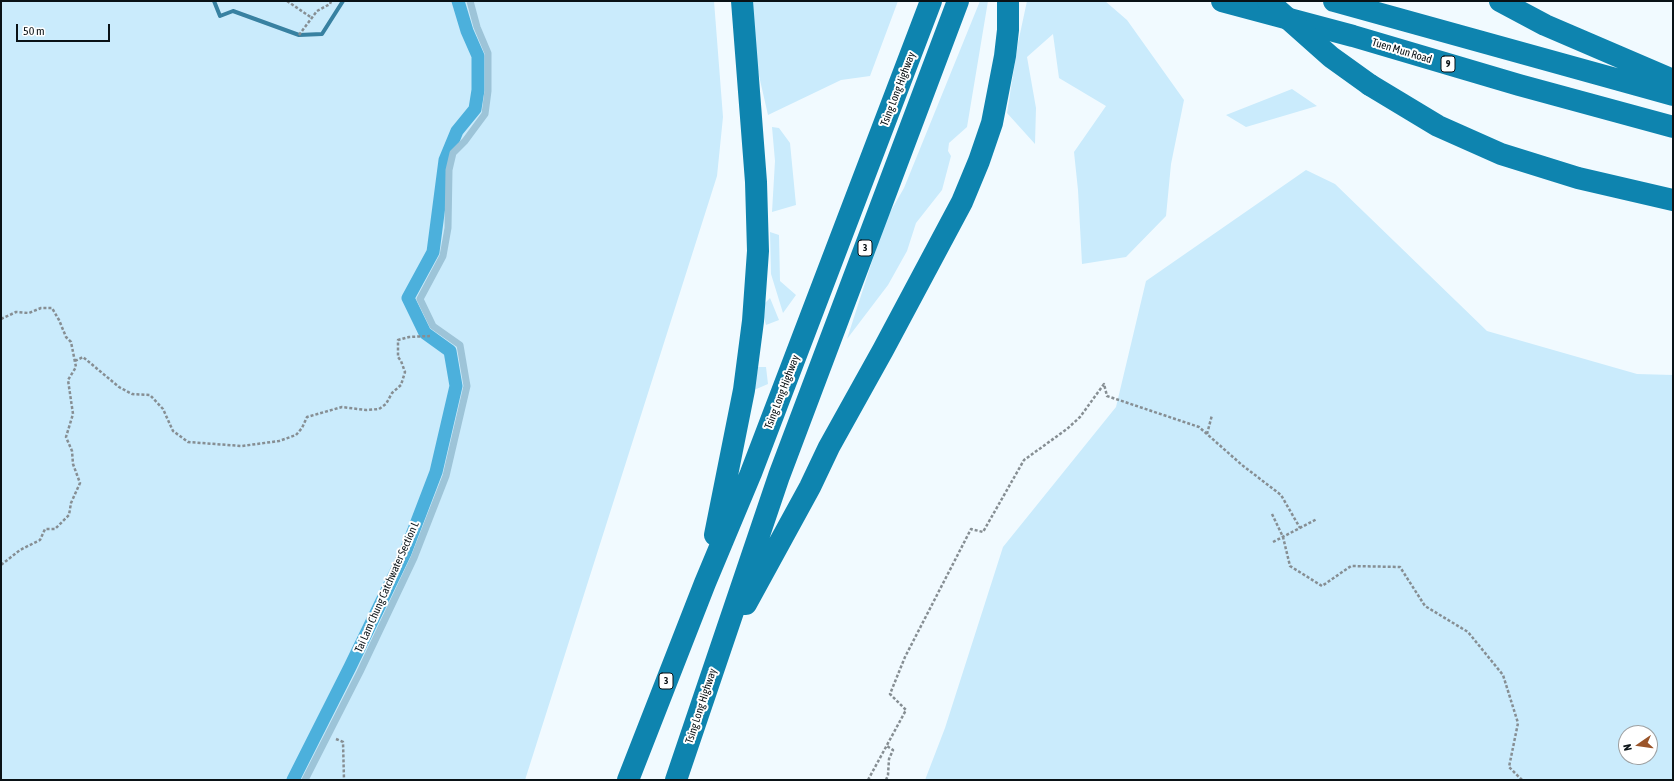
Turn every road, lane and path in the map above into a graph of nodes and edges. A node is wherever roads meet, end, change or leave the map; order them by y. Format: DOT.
graph roads {
  1 [pos="287,1"];
  2 [pos="331,1"];
  3 [pos="470,1"];
  4 [pos="742,1"];
  5 [pos="1008,1"];
  6 [pos="1222,1"];
  7 [pos="1268,1"];
  8 [pos="1334,1"];
  9 [pos="1500,1"];
  10 [pos="929,5"];
  11 [pos="955,10"];
  12 [pos="312,18"];
  13 [pos="299,35"];
  14 [pos="1673,80"];
  15 [pos="1673,95"];
  16 [pos="1673,127"];
  17 [pos="1673,200"];
  18 [pos="1,319"];
  19 [pos="424,337"];
  20 [pos="76,361"];
  21 [pos="1212,416"];
  22 [pos="1207,434"];
  23 [pos="1272,514"];
  24 [pos="1317,519"];
  25 [pos="1300,528"];
  26 [pos="1283,537"];
  27 [pos="1273,542"];
  28 [pos="1,565"];
  29 [pos="705,583"];
  30 [pos="714,665"];
  31 [pos="328,736"];
  32 [pos="887,746"];
  33 [pos="305,780"];
  34 [pos="344,780"];
  35 [pos="628,780"];
  36 [pos="676,780"];
  37 [pos="868,780"];
  38 [pos="886,780"];
  39 [pos="1522,780"];
  1 -- 12 [label="path"];
  2 -- 12 [label="path"];
  3 -- 31 [label="lane, Tai Lam Chung Catchwater Section L"];
  4 -- 29 [label="highway"];
  5 -- 30 [label="highway"];
  6 -- 16 [label="highway, Tuen Mun Road / 9"];
  7 -- 17 [label="highway, bridge"];
  8 -- 15 [label="highway"];
  9 -- 14 [label="highway"];
  10 -- 29 [label="highway, Tsing Long Highway / 3"];
  11 -- 30 [label="highway, Tsing Long Highway / 3"];
  12 -- 13 [label="path"];
  18 -- 20 [label="path"];
  19 -- 20 [label="path"];
  20 -- 28 [label="path"];
  21 -- 22 [label="path"];
  22 -- 25 [label="path"];
  22 -- 32 [label="path"];
  23 -- 26 [label="path"];
  24 -- 25 [label="path"];
  25 -- 26 [label="path"];
  26 -- 27 [label="path"];
  26 -- 39 [label="path"];
  29 -- 35 [label="highway, Tsing Long Highway / 3"];
  30 -- 36 [label="highway, Tsing Long Highway / 3"];
  31 -- 33 [label="lane, Tai Lam Chung Catchwater Section L"];
  31 -- 34 [label="path"];
  32 -- 37 [label="path"];
  32 -- 38 [label="path"];
}
